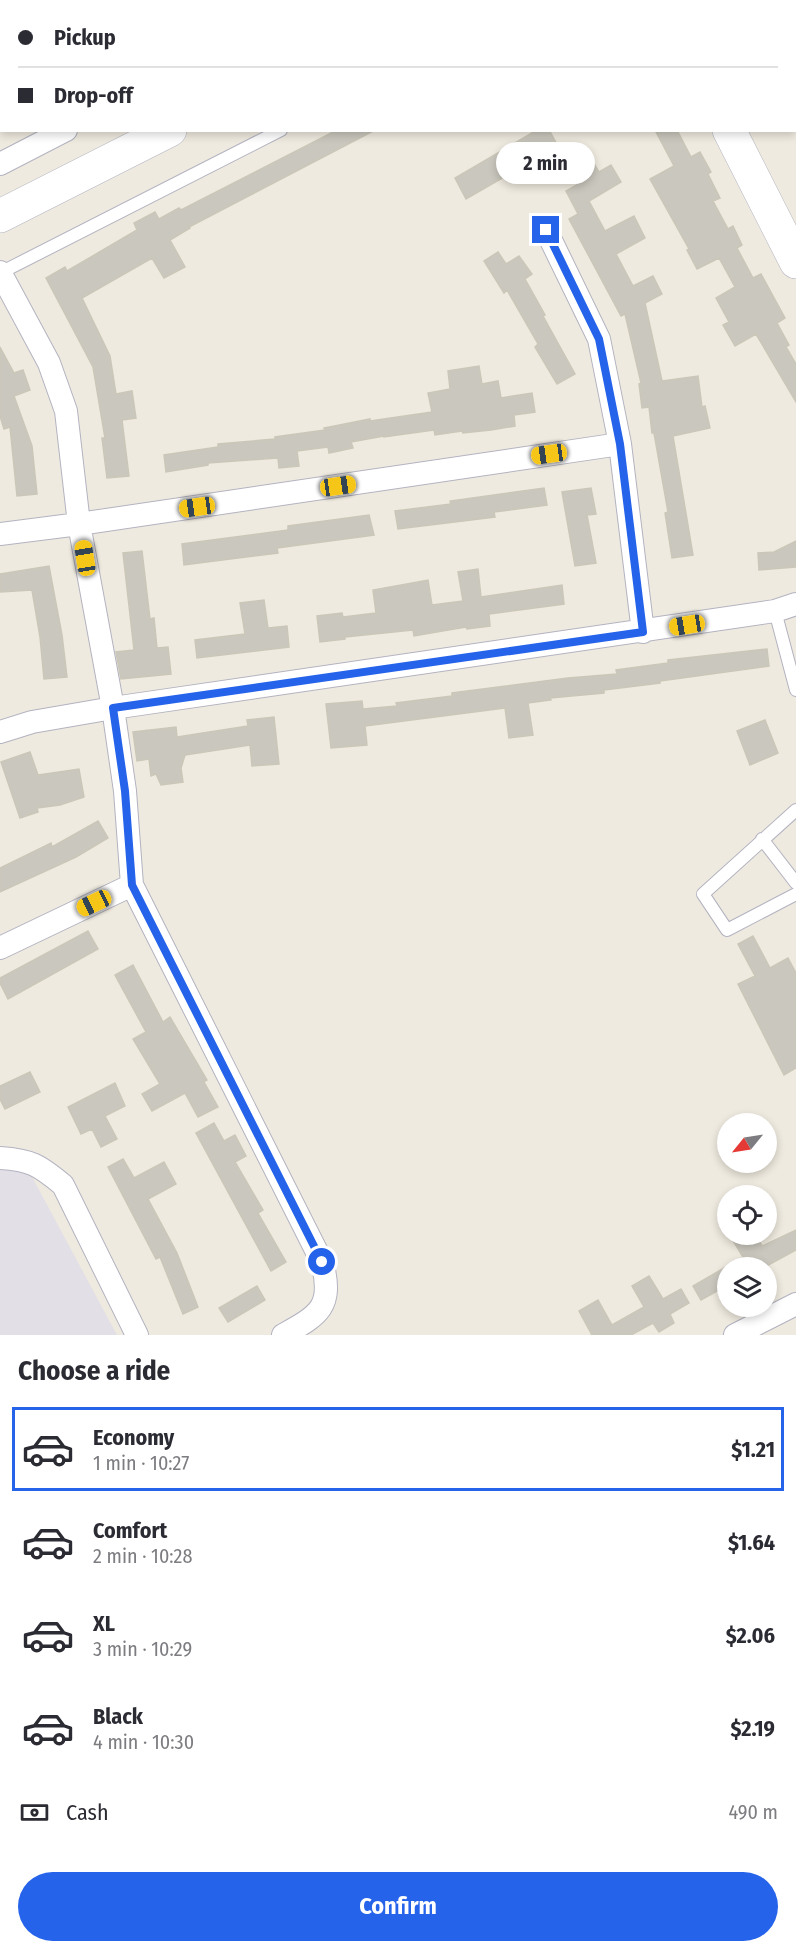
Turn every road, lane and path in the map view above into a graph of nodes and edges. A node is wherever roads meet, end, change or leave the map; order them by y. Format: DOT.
graph roads {
  1 [pos="62,132"];
  2 [pos="166,132"];
  3 [pos="277,132"];
  4 [pos="730,132"];
  5 [pos="0,164"];
  6 [pos="0,216"];
  7 [pos="546,230"];
  8 [pos="796,262"];
  9 [pos="0,272"];
  10 [pos="620,444"];
  11 [pos="79,524"];
  12 [pos="0,534"];
  13 [pos="785,607"];
  14 [pos="643,632"];
  15 [pos="796,690"];
  16 [pos="113,708"];
  17 [pos="0,732"];
  18 [pos="796,810"];
  19 [pos="762,839"];
  20 [pos="796,883"];
  21 [pos="132,885"];
  22 [pos="796,894"];
  23 [pos="0,948"];
  24 [pos="0,1158"];
  25 [pos="796,1304"];
  26 [pos="137,1335"];
  27 [pos="283,1335"];
  28 [pos="735,1335"];
  1 -- 5 [label="street"];
  2 -- 6 [label="street"];
  3 -- 9 [label="lane"];
  4 -- 8 [label="street"];
  7 -- 10 [label="street"];
  9 -- 11 [label="street"];
  10 -- 11 [label="street"];
  10 -- 14 [label="street"];
  11 -- 12 [label="street"];
  11 -- 16 [label="street"];
  13 -- 14 [label="street"];
  13 -- 15 [label="lane"];
  14 -- 16 [label="street"];
  16 -- 17 [label="street"];
  16 -- 21 [label="street"];
  18 -- 19 [label="lane"];
  19 -- 20 [label="lane"];
  19 -- 22 [label="lane"];
  21 -- 23 [label="street"];
  21 -- 27 [label="street"];
  24 -- 26 [label="street"];
  25 -- 28 [label="street"];
}
